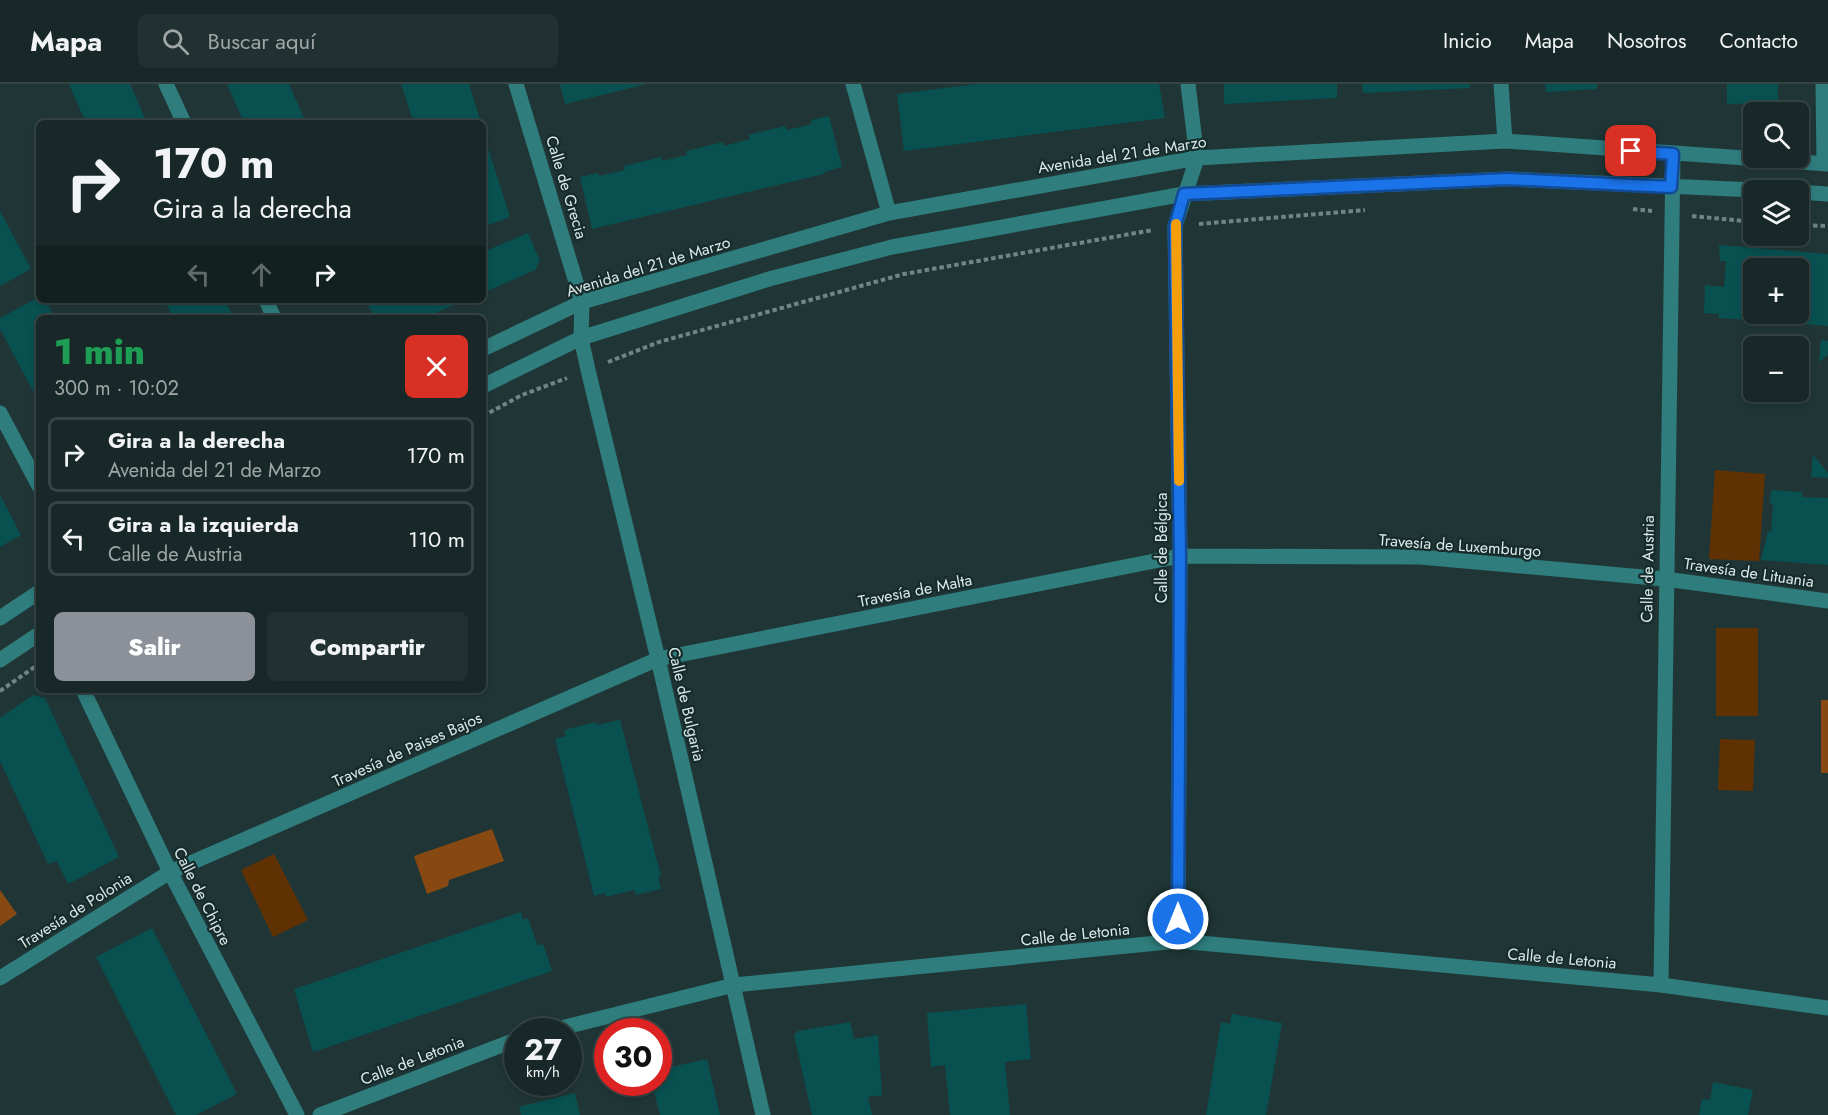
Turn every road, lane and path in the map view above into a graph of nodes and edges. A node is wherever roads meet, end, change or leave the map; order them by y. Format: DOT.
graph roads {
  1 [pos="166,84"];
  2 [pos="516,84"];
  3 [pos="853,84"];
  4 [pos="1188,84"];
  5 [pos="1501,84"];
  6 [pos="1823,84"];
  7 [pos="183,120"];
  8 [pos="1505,141"];
  9 [pos="1673,154"];
  10 [pos="1197,158"];
  11 [pos="1826,164"];
  12 [pos="1671,187"];
  13 [pos="1743,190"];
  14 [pos="1809,193"];
  15 [pos="1184,194"];
  16 [pos="1828,194"];
  17 [pos="1625,208"];
  18 [pos="1370,210"];
  19 [pos="889,213"];
  20 [pos="1670,213"];
  21 [pos="1743,221"];
  22 [pos="1809,225"];
  23 [pos="1175,226"];
  24 [pos="1828,226"];
  25 [pos="582,302"];
  26 [pos="581,338"];
  27 [pos="486,348"];
  28 [pos="588,370"];
  29 [pos="486,385"];
  30 [pos="0,413"];
  31 [pos="486,414"];
  32 [pos="36,480"];
  33 [pos="1180,556"];
  34 [pos="1665,579"];
  35 [pos="36,598"];
  36 [pos="1828,601"];
  37 [pos="0,618"];
  38 [pos="36,636"];
  39 [pos="658,659"];
  40 [pos="0,660"];
  41 [pos="36,666"];
  42 [pos="0,691"];
  43 [pos="84,693"];
  44 [pos="170,872"];
  45 [pos="1178,942"];
  46 [pos="0,978"];
  47 [pos="734,985"];
  48 [pos="1661,985"];
  49 [pos="1828,1008"];
  50 [pos="582,1023"];
  51 [pos="504,1044"];
  52 [pos="297,1115"];
  53 [pos="320,1115"];
  54 [pos="764,1115"];
  1 -- 7 [label="street"];
  2 -- 25 [label="street, Calle de Grecia"];
  3 -- 19 [label="street"];
  4 -- 10 [label="street"];
  5 -- 8 [label="street"];
  6 -- 11 [label="street"];
  8 -- 9 [label="street, Avenida del 21 de Marzo"];
  8 -- 10 [label="street, Avenida del 21 de Marzo"];
  9 -- 11 [label="street, Avenida del 21 de Marzo"];
  9 -- 12 [label="street, Calle de Austria"];
  10 -- 15 [label="street, Calle de Bélgica"];
  10 -- 19 [label="street, Avenida del 21 de Marzo"];
  12 -- 13 [label="street"];
  12 -- 15 [label="street"];
  12 -- 20 [label="street, Calle de Austria"];
  14 -- 16 [label="street"];
  15 -- 23 [label="street, Calle de Bélgica"];
  15 -- 26 [label="street"];
  17 -- 20 [label="path"];
  18 -- 23 [label="path"];
  19 -- 25 [label="street, Avenida del 21 de Marzo"];
  20 -- 21 [label="path"];
  20 -- 34 [label="street, Calle de Austria"];
  22 -- 24 [label="path"];
  23 -- 28 [label="path"];
  23 -- 33 [label="street, Calle de Bélgica"];
  25 -- 26 [label="street, Calle de Bulgaria"];
  25 -- 27 [label="street, Avenida del 21 de Marzo"];
  26 -- 28 [label="street, Calle de Bulgaria"];
  26 -- 29 [label="street"];
  28 -- 31 [label="path"];
  28 -- 39 [label="street, Calle de Bulgaria"];
  30 -- 32 [label="street"];
  33 -- 34 [label="street, Travesía de Luxemburgo"];
  33 -- 39 [label="street, Travesía de Malta"];
  33 -- 45 [label="street, Calle de Bélgica"];
  34 -- 36 [label="street, Travesía de Lituania"];
  34 -- 48 [label="street, Calle de Austria"];
  35 -- 37 [label="street"];
  38 -- 40 [label="street"];
  39 -- 44 [label="street, Travesía de Paises Bajos"];
  39 -- 47 [label="street, Calle de Bulgaria"];
  41 -- 42 [label="path"];
  43 -- 44 [label="street, Calle de Chipre"];
  44 -- 46 [label="street, Travesía de Polonia"];
  44 -- 52 [label="street, Calle de Chipre"];
  45 -- 47 [label="street, Calle de Letonia"];
  45 -- 48 [label="street, Calle de Letonia"];
  47 -- 50 [label="street, Calle de Letonia"];
  47 -- 54 [label="street, Calle de Bulgaria"];
  48 -- 49 [label="street, Calle de Letonia"];
  51 -- 53 [label="street, Calle de Letonia"];
}
